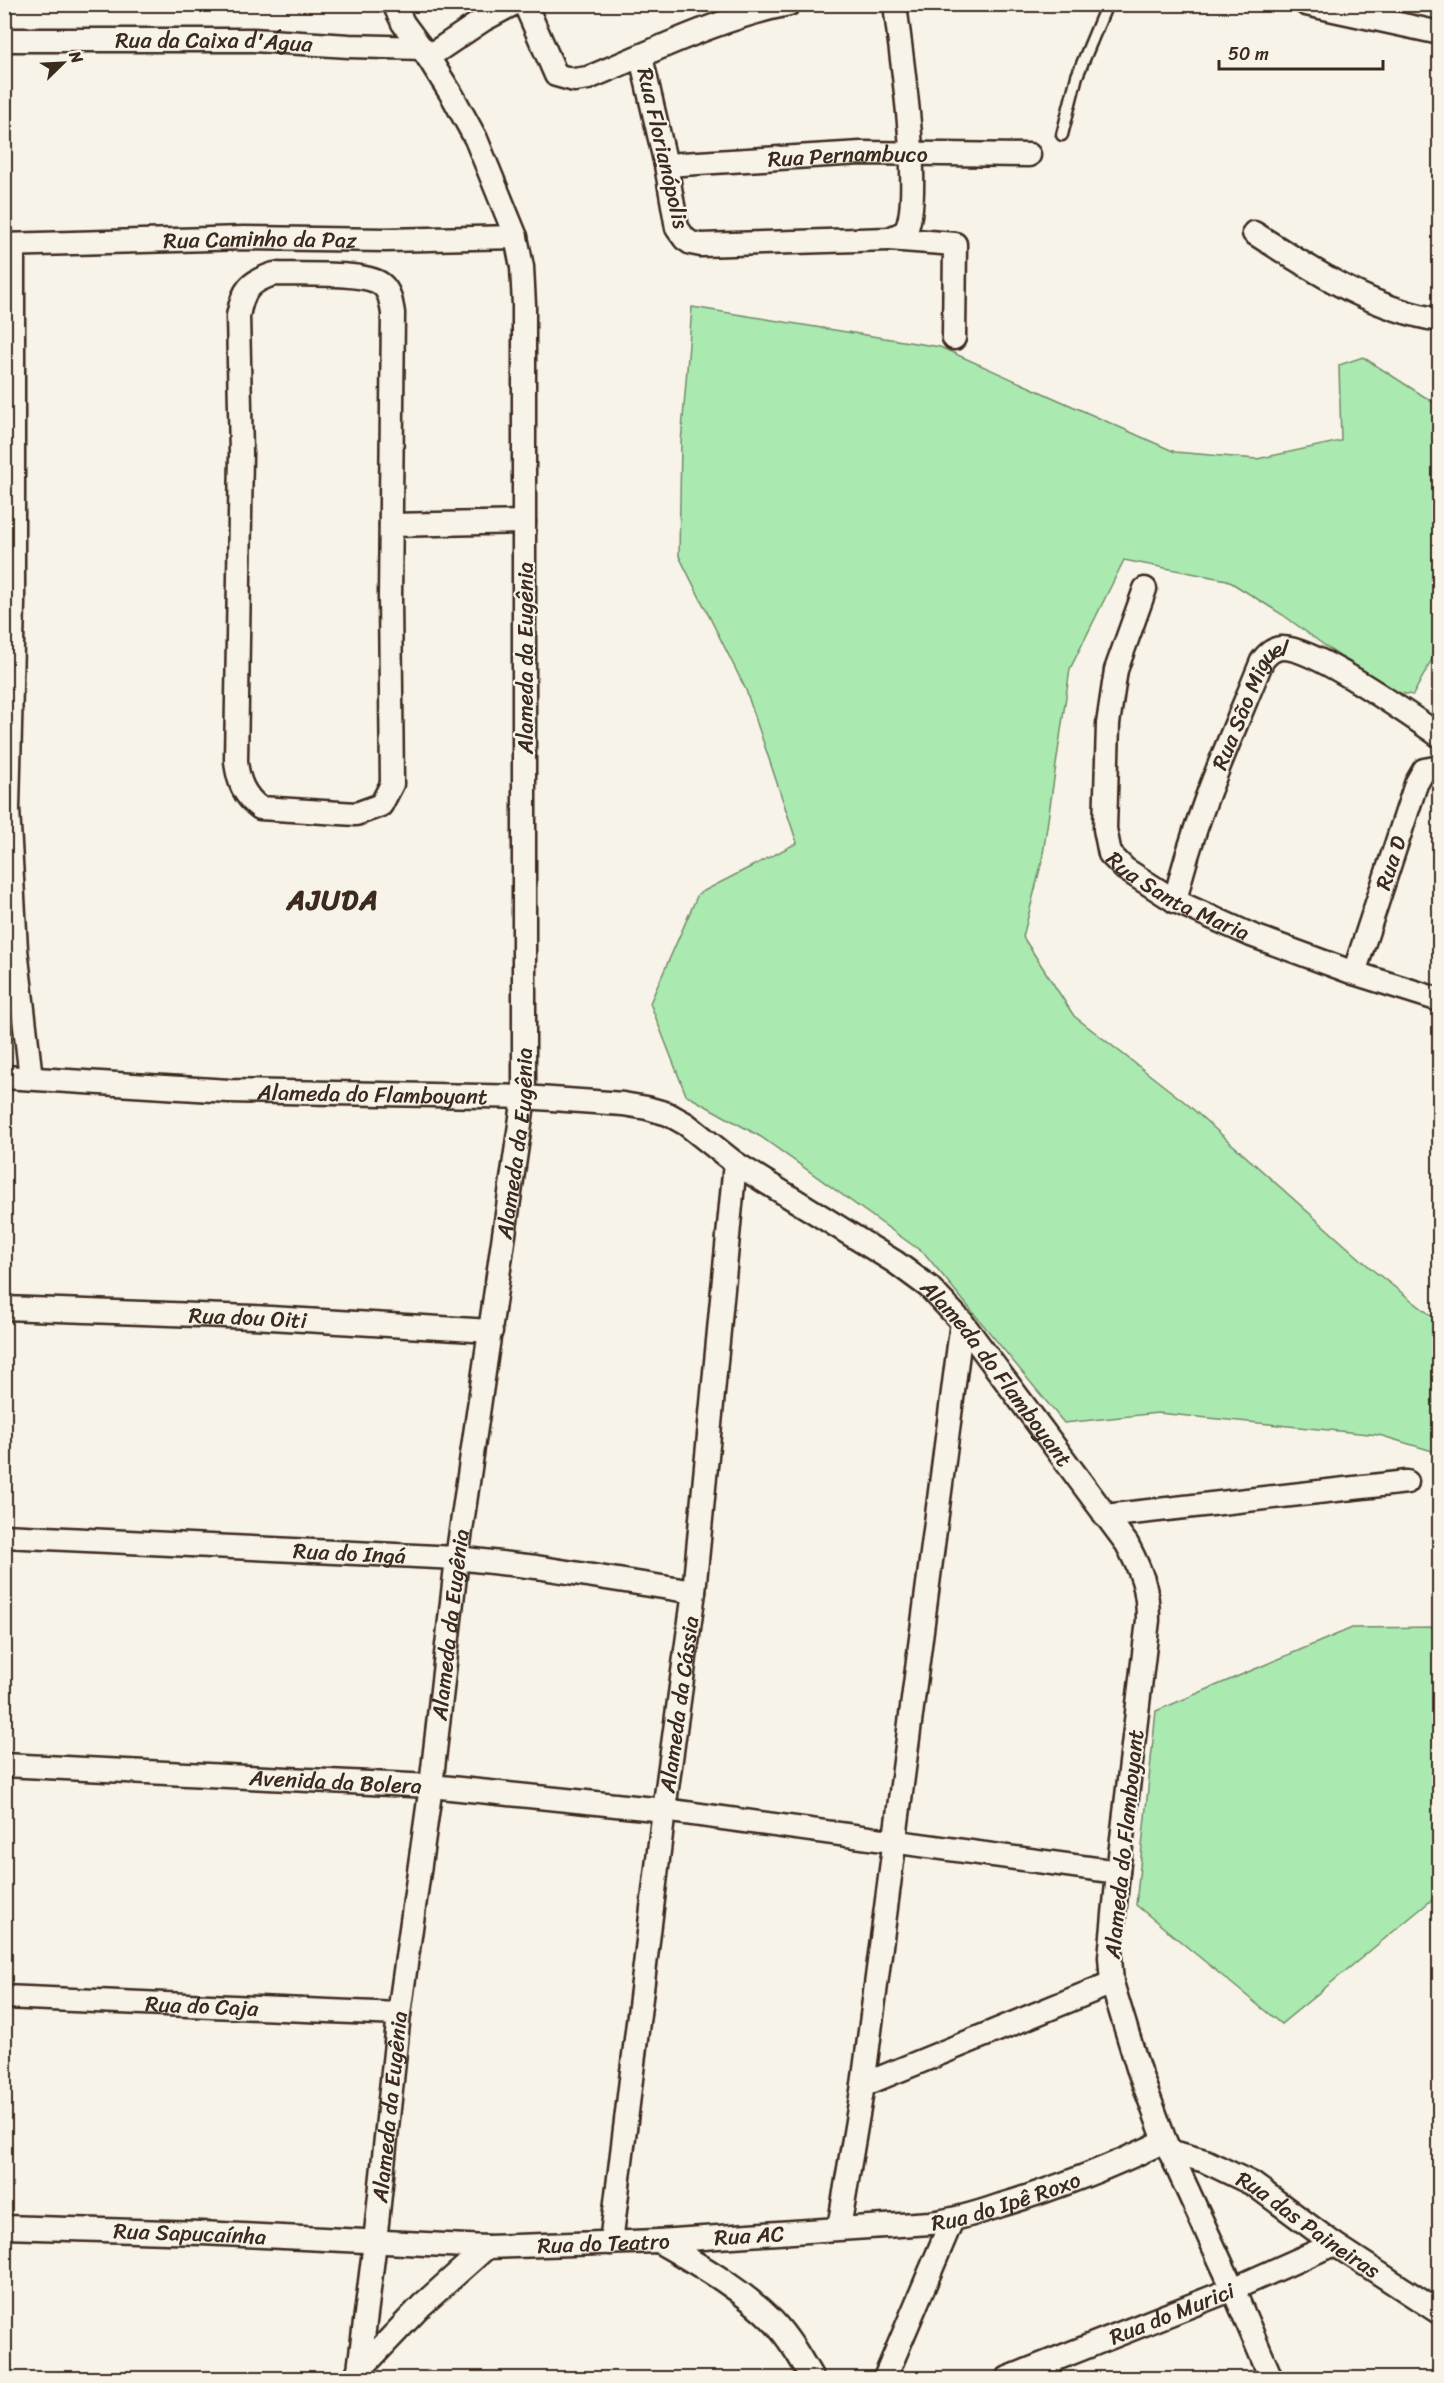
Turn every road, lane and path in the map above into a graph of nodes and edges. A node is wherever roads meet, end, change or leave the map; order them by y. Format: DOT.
graph roads {
  1 [pos="394,4"];
  2 [pos="513,4"];
  3 [pos="525,4"];
  4 [pos="789,4"];
  5 [pos="895,4"];
  6 [pos="1107,4"];
  7 [pos="1306,4"];
  8 [pos="1440,33"];
  9 [pos="4,40"];
  10 [pos="425,52"];
  11 [pos="641,57"];
  12 [pos="1062,135"];
  13 [pos="912,152"];
  14 [pos="1029,155"];
  15 [pos="666,165"];
  16 [pos="1254,233"];
  17 [pos="516,237"];
  18 [pos="889,239"];
  19 [pos="9,245"];
  20 [pos="1440,320"];
  21 [pos="954,338"];
  22 [pos="524,522"];
  23 [pos="391,525"];
  24 [pos="1145,589"];
  25 [pos="1440,736"];
  26 [pos="1438,760"];
  27 [pos="1175,902"];
  28 [pos="1354,973"];
  29 [pos="1440,1000"];
  30 [pos="4,1077"];
  31 [pos="31,1078"];
  32 [pos="524,1097"];
  33 [pos="735,1163"];
  34 [pos="4,1308"];
  35 [pos="962,1322"];
  36 [pos="491,1331"];
  37 [pos="1407,1482"];
  38 [pos="1106,1516"];
  39 [pos="4,1536"];
  40 [pos="457,1558"];
  41 [pos="694,1592"];
  42 [pos="4,1765"];
  43 [pos="431,1786"];
  44 [pos="664,1810"];
  45 [pos="894,1841"];
  46 [pos="1118,1872"];
  47 [pos="1112,1983"];
  48 [pos="4,1997"];
  49 [pos="399,2014"];
  50 [pos="863,2085"];
  51 [pos="1167,2146"];
  52 [pos="952,2220"];
  53 [pos="4,2227"];
  54 [pos="838,2228"];
  55 [pos="658,2241"];
  56 [pos="375,2242"];
  57 [pos="610,2243"];
  58 [pos="1334,2244"];
  59 [pos="487,2247"];
  60 [pos="1233,2289"];
  61 [pos="1440,2313"];
  62 [pos="356,2376"];
  63 [pos="812,2379"];
  64 [pos="885,2379"];
  65 [pos="1008,2379"];
  66 [pos="1271,2379"];
  1 -- 10 [label="street, Alameda da Eugênia"];
  2 -- 10 [label="street"];
  3 -- 11 [label="street"];
  4 -- 11 [label="street"];
  5 -- 13 [label="street"];
  6 -- 12 [label="lane"];
  7 -- 8 [label="street"];
  9 -- 10 [label="street, Rua da Caixa d'Água"];
  10 -- 17 [label="street, Alameda da Eugênia"];
  11 -- 15 [label="street, Rua Florianópolis"];
  13 -- 14 [label="street, Rua Pernambuco"];
  13 -- 15 [label="street, Rua Pernambuco"];
  13 -- 18 [label="street"];
  15 -- 18 [label="street, Rua Florianópolis"];
  16 -- 20 [label="street"];
  17 -- 19 [label="street, Rua Caminho da Paz"];
  17 -- 22 [label="street, Alameda da Eugênia"];
  18 -- 21 [label="street"];
  19 -- 31 [label="street"];
  22 -- 23 [label="street"];
  22 -- 32 [label="street, Alameda da Eugênia"];
  23 -- 23 [label="street"];
  24 -- 27 [label="street, Rua Santa Maria"];
  25 -- 27 [label="street, Rua São Miguel"];
  26 -- 28 [label="street, Rua D"];
  27 -- 28 [label="street, Rua Santa Maria"];
  28 -- 29 [label="street, Rua Santa Maria"];
  30 -- 31 [label="street, Alameda do Flamboyant"];
  31 -- 32 [label="street, Alameda do Flamboyant"];
  32 -- 33 [label="street, Alameda do Flamboyant"];
  32 -- 36 [label="street, Alameda da Eugênia"];
  33 -- 35 [label="street, Alameda do Flamboyant"];
  33 -- 41 [label="street, Alameda da Cássia"];
  34 -- 36 [label="street, Rua dou Oiti"];
  35 -- 38 [label="street, Alameda do Flamboyant"];
  35 -- 45 [label="street"];
  36 -- 40 [label="street, Alameda da Eugênia"];
  37 -- 38 [label="street"];
  38 -- 46 [label="street, Alameda do Flamboyant"];
  39 -- 40 [label="street, Rua do Ingá"];
  40 -- 41 [label="street, Rua do Ingá"];
  40 -- 43 [label="street, Alameda da Eugênia"];
  41 -- 44 [label="street, Alameda da Cássia"];
  42 -- 43 [label="street, Avenida da Bolera"];
  43 -- 44 [label="street, Avenida da Bolera"];
  43 -- 49 [label="street, Alameda da Eugênia"];
  44 -- 45 [label="street, Avenida da Bolera"];
  44 -- 57 [label="street, Alameda da Cássia"];
  45 -- 46 [label="street, Avenida da Bolera"];
  45 -- 50 [label="street"];
  46 -- 47 [label="street, Alameda do Flamboyant"];
  47 -- 50 [label="street"];
  47 -- 51 [label="street, Alameda do Flamboyant"];
  48 -- 49 [label="street, Rua do Caja"];
  49 -- 56 [label="street, Alameda da Eugênia"];
  50 -- 54 [label="street"];
  51 -- 52 [label="street, Rua do Ipê Roxo"];
  51 -- 58 [label="street, Rua das Paineiras"];
  51 -- 60 [label="street, Alameda do Flamboyant"];
  52 -- 54 [label="street, Rua do Ipê Roxo"];
  52 -- 64 [label="street"];
  53 -- 56 [label="street, Rua Sapucaínha"];
  54 -- 55 [label="street, Rua AC"];
  55 -- 57 [label="street, Rua do Teatro"];
  55 -- 63 [label="street, Rua do Teatro"];
  56 -- 59 [label="street, Rua do Teatro"];
  56 -- 62 [label="street, Alameda da Eugênia"];
  57 -- 59 [label="street, Rua do Teatro"];
  58 -- 60 [label="street, Rua do Murici"];
  58 -- 61 [label="street, Rua das Paineiras"];
  59 -- 62 [label="street"];
  60 -- 65 [label="street, Rua do Murici"];
  60 -- 66 [label="street, Alameda do Flamboyant"];
}
